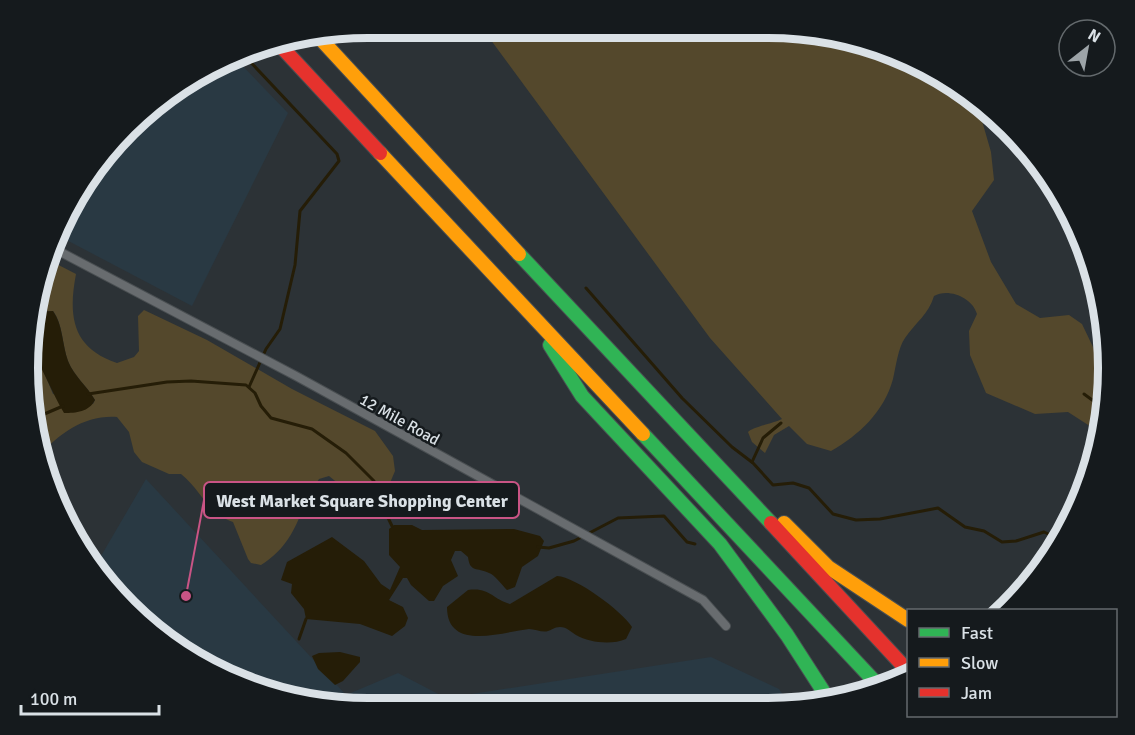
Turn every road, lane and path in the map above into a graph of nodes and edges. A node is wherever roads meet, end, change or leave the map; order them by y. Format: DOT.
graph roads {
  1 [pos="322,40"];
  2 [pos="283,49"];
  3 [pos="59,251"];
  4 [pos="531,316"];
  5 [pos="744,493"];
  6 [pos="907,619"];
  7 [pos="726,626"];
  8 [pos="905,667"];
  9 [pos="873,680"];
  10 [pos="823,693"];
  1 -- 5 [label="highway"];
  2 -- 4 [label="highway"];
  3 -- 7 [label="street, 12 Mile Road"];
  4 -- 9 [label="highway"];
  4 -- 10 [label="highway"];
  5 -- 6 [label="highway"];
  5 -- 8 [label="highway"];
}
